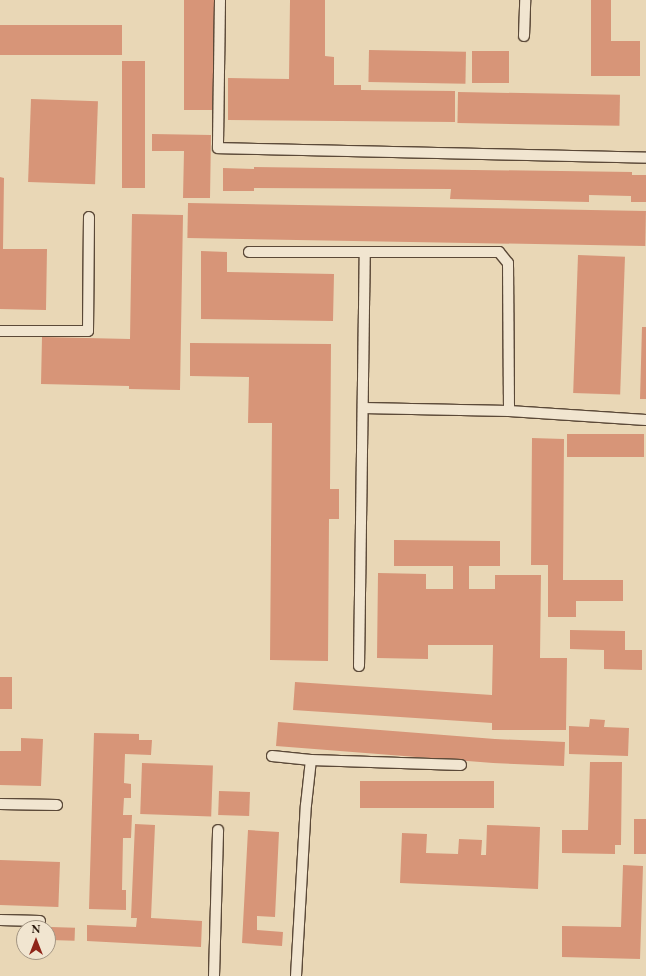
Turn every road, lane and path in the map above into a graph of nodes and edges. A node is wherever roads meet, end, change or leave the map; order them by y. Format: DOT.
graph roads {
  1 [pos="220,0"];
  2 [pos="525,0"];
  3 [pos="524,36"];
  4 [pos="646,158"];
  5 [pos="90,217"];
  6 [pos="249,252"];
  7 [pos="365,252"];
  8 [pos="0,331"];
  9 [pos="363,408"];
  10 [pos="509,411"];
  11 [pos="646,420"];
  12 [pos="359,666"];
  13 [pos="272,756"];
  14 [pos="311,760"];
  15 [pos="461,765"];
  16 [pos="0,804"];
  17 [pos="57,805"];
  18 [pos="218,830"];
  19 [pos="0,920"];
  20 [pos="16,920"];
  21 [pos="214,976"];
  22 [pos="296,976"];
  1 -- 4 [label="lane"];
  2 -- 3 [label="lane"];
  5 -- 8 [label="lane"];
  6 -- 7 [label="lane"];
  7 -- 9 [label="lane"];
  7 -- 10 [label="lane"];
  9 -- 10 [label="lane"];
  9 -- 12 [label="lane"];
  10 -- 11 [label="lane"];
  13 -- 14 [label="lane"];
  14 -- 15 [label="lane"];
  14 -- 22 [label="lane"];
  16 -- 17 [label="lane"];
  18 -- 21 [label="lane"];
  19 -- 20 [label="lane"];
}
